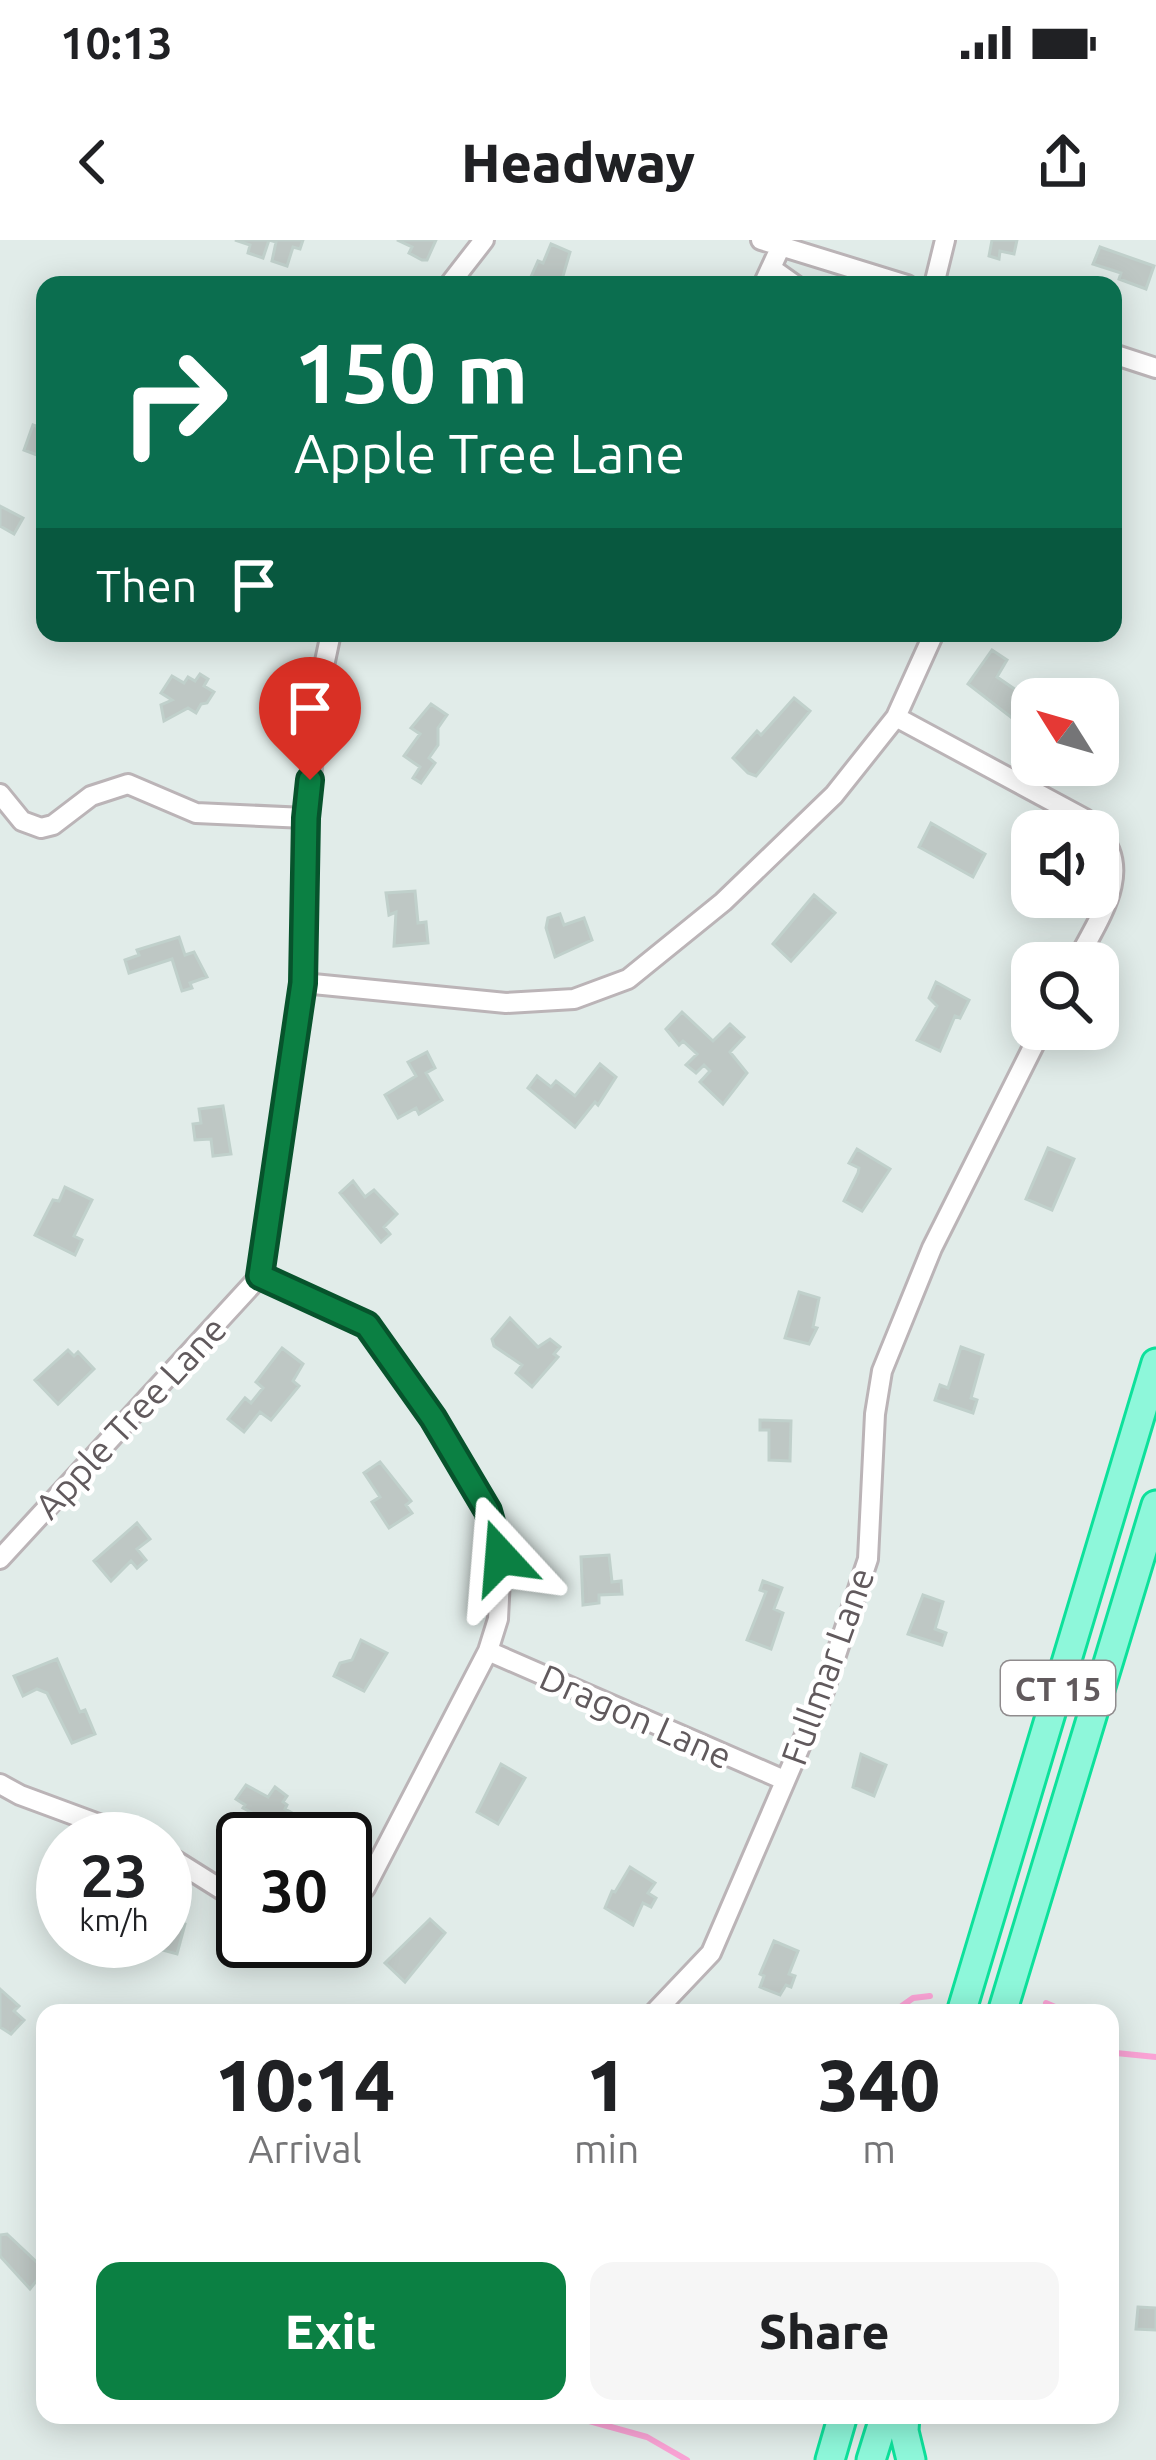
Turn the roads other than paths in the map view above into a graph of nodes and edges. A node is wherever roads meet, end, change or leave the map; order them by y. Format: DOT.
graph roads {
  1 [pos="484,240"];
  2 [pos="761,240"];
  3 [pos="944,240"];
  4 [pos="781,246"];
  5 [pos="456,276"];
  6 [pos="767,276"];
  7 [pos="878,276"];
  8 [pos="936,276"];
  9 [pos="1122,357"];
  10 [pos="1156,368"];
  11 [pos="329,642"];
  12 [pos="930,642"];
  13 [pos="896,717"];
  14 [pos="0,794"];
  15 [pos="1068,810"];
  16 [pos="306,818"];
  17 [pos="303,983"];
  18 [pos="1031,1050"];
  19 [pos="260,1276"];
  20 [pos="1156,1363"];
  21 [pos="1156,1505"];
  22 [pos="0,1559"];
  23 [pos="488,1651"];
  24 [pos="784,1780"];
  25 [pos="0,1784"];
  26 [pos="66,1812"];
  27 [pos="372,1875"];
  28 [pos="663,2004"];
  29 [pos="964,2004"];
  30 [pos="1005,2004"];
  31 [pos="840,2424"];
  32 [pos="882,2424"];
  33 [pos="904,2424"];
  34 [pos="830,2460"];
  35 [pos="871,2460"];
  36 [pos="911,2460"];
  1 -- 5 [label="street"];
  2 -- 4 [label="street"];
  3 -- 8 [label="street"];
  4 -- 6 [label="street"];
  4 -- 7 [label="street"];
  9 -- 10 [label="street"];
  11 -- 16 [label="street"];
  12 -- 13 [label="street"];
  13 -- 15 [label="street"];
  13 -- 17 [label="street"];
  14 -- 16 [label="street"];
  16 -- 17 [label="street"];
  17 -- 19 [label="street"];
  18 -- 24 [label="street, Fullmar Lane"];
  19 -- 22 [label="street, Apple Tree Lane"];
  19 -- 23 [label="street"];
  20 -- 29 [label="highway, CT 15"];
  21 -- 30 [label="highway, CT 15"];
  23 -- 24 [label="street, Dragon Lane"];
  23 -- 27 [label="street"];
  24 -- 28 [label="street, Fullmar Lane"];
  25 -- 26 [label="street"];
  31 -- 34 [label="highway"];
  32 -- 35 [label="highway"];
  33 -- 36 [label="highway"];
}
